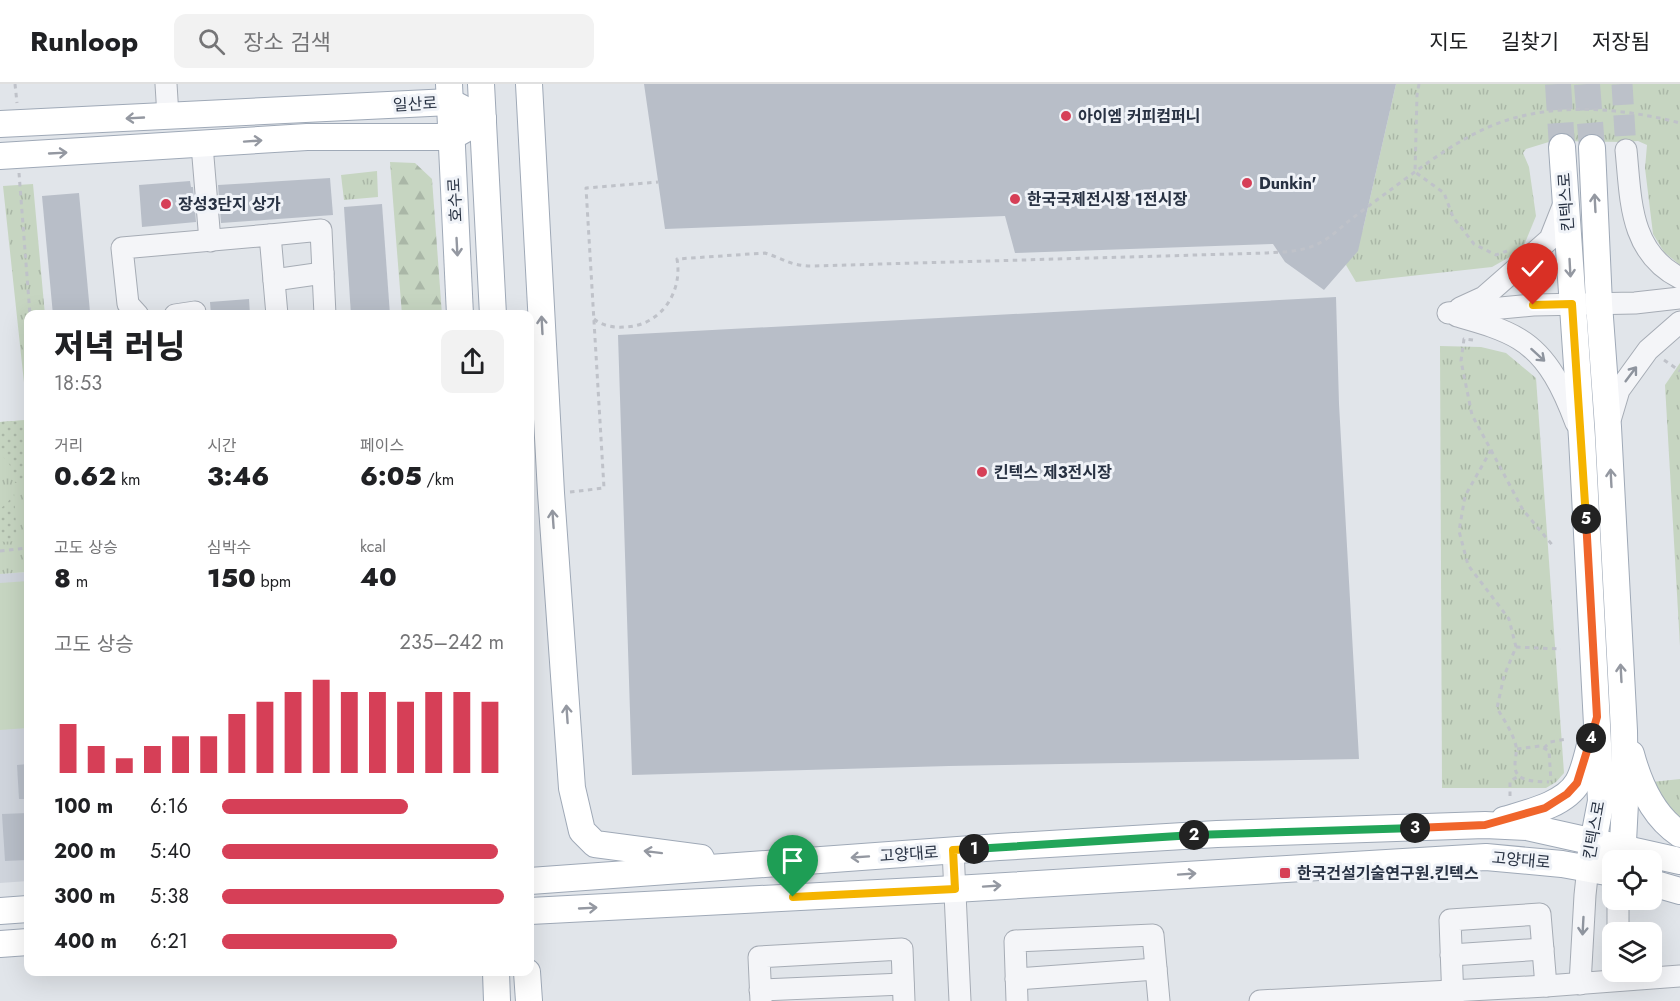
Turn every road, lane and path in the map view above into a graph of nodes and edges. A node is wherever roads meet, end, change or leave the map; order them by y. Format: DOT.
graph roads {
  1 [pos="15,84"];
  2 [pos="166,84"];
  3 [pos="481,84"];
  4 [pos="529,84"];
  5 [pos="1419,84"];
  6 [pos="449,93"];
  7 [pos="17,103"];
  8 [pos="359,106"];
  9 [pos="168,116"];
  10 [pos="483,119"];
  11 [pos="1680,123"];
  12 [pos="0,124"];
  13 [pos="452,136"];
  14 [pos="320,137"];
  15 [pos="202,145"];
  16 [pos="1562,147"];
  17 [pos="1592,148"];
  18 [pos="1626,150"];
  19 [pos="9,163"];
  20 [pos="1415,172"];
  21 [pos="658,182"];
  22 [pos="1565,201"];
  23 [pos="270,235"];
  24 [pos="210,241"];
  25 [pos="1507,251"];
  26 [pos="323,273"];
  27 [pos="1680,278"];
  28 [pos="274,280"];
  29 [pos="1680,298"];
  30 [pos="1572,304"];
  31 [pos="1599,304"];
  32 [pos="29,310"];
  33 [pos="133,310"];
  34 [pos="277,310"];
  35 [pos="325,310"];
  36 [pos="460,310"];
  37 [pos="493,310"];
  38 [pos="1448,313"];
  39 [pos="594,319"];
  40 [pos="1680,322"];
  41 [pos="1475,341"];
  42 [pos="1657,356"];
  43 [pos="1680,371"];
  44 [pos="1608,427"];
  45 [pos="1582,438"];
  46 [pos="1491,450"];
  47 [pos="565,493"];
  48 [pos="1554,547"];
  49 [pos="24,548"];
  50 [pos="0,551"];
  51 [pos="1516,647"];
  52 [pos="1561,649"];
  53 [pos="1597,717"];
  54 [pos="1624,731"];
  55 [pos="1567,739"];
  56 [pos="1544,748"];
  57 [pos="1516,749"];
  58 [pos="1519,776"];
  59 [pos="1551,782"];
  60 [pos="1559,785"];
  61 [pos="1510,796"];
  62 [pos="1485,825"];
  63 [pos="1680,834"];
  64 [pos="1594,842"];
  65 [pos="953,850"];
  66 [pos="1611,850"];
  67 [pos="1622,850"];
  68 [pos="1662,859"];
  69 [pos="1680,861"];
  70 [pos="752,865"];
  71 [pos="1600,870"];
  72 [pos="534,881"];
  73 [pos="1662,886"];
  74 [pos="955,889"];
  75 [pos="1680,891"];
  76 [pos="24,909"];
  77 [pos="0,911"];
  78 [pos="534,911"];
  79 [pos="24,942"];
  80 [pos="0,944"];
  81 [pos="1543,950"];
  82 [pos="1451,955"];
  83 [pos="1156,969"];
  84 [pos="496,976"];
  85 [pos="528,976"];
  86 [pos="1662,976"];
  87 [pos="1680,976"];
  88 [pos="1016,979"];
  89 [pos="1602,979"];
  90 [pos="1580,984"];
  91 [pos="1546,986"];
  92 [pos="904,992"];
  93 [pos="761,996"];
  94 [pos="1452,996"];
  95 [pos="497,1001"];
  96 [pos="529,1001"];
  97 [pos="960,1001"];
  98 [pos="1017,1001"];
  99 [pos="1160,1001"];
  100 [pos="1260,1001"];
  1 -- 7 [label="path"];
  2 -- 9 [label="street"];
  3 -- 10 [label="main road, 호수로"];
  70 -- 4 [label="main road, one-way"];
  5 -- 20 [label="path"];
  6 -- 8 [label="main road, 일산로"];
  6 -- 10 [label="main road, 일산로"];
  6 -- 13 [label="main road, 호수로"];
  8 -- 9 [label="main road, 일산로"];
  8 -- 14 [label="main road"];
  9 -- 12 [label="main road, 일산로, one-way"];
  10 -- 13 [label="main road, 일산로"];
  10 -- 37 [label="main road, 호수로"];
  11 -- 20 [label="path"];
  13 -- 14 [label="main road, 일산로"];
  13 -- 36 [label="main road, 호수로, one-way"];
  15 -- 14 [label="main road, 일산로, one-way"];
  19 -- 15 [label="main road, 일산로, one-way"];
  15 -- 24 [label="street"];
  16 -- 22 [label="main road, 킨텍스로"];
  31 -- 17 [label="main road, 킨텍스로, one-way"];
  18 -- 27 [label="street"];
  19 -- 32 [label="path"];
  20 -- 25 [label="path"];
  20 -- 39 [label="path"];
  21 -- 39 [label="path"];
  22 -- 30 [label="main road, 킨텍스로, one-way"];
  22 -- 38 [label="street"];
  23 -- 24 [label="street"];
  23 -- 26 [label="street"];
  23 -- 28 [label="street"];
  24 -- 33 [label="street"];
  26 -- 28 [label="street"];
  26 -- 35 [label="street"];
  28 -- 34 [label="street"];
  29 -- 31 [label="street"];
  30 -- 31 [label="street"];
  30 -- 38 [label="street"];
  30 -- 45 [label="main road, 킨텍스로"];
  31 -- 44 [label="main road, 킨텍스로"];
  38 -- 45 [label="street, one-way"];
  39 -- 47 [label="path"];
  44 -- 40 [label="street, one-way"];
  41 -- 46 [label="path"];
  42 -- 43 [label="path"];
  54 -- 44 [label="main road, 킨텍스로, one-way"];
  45 -- 53 [label="main road, 킨텍스로"];
  46 -- 48 [label="path"];
  46 -- 51 [label="path"];
  49 -- 50 [label="path"];
  51 -- 52 [label="path"];
  51 -- 57 [label="path"];
  53 -- 62 [label="main road"];
  53 -- 64 [label="main road, 킨텍스로"];
  54 -- 63 [label="main road"];
  54 -- 67 [label="main road, 킨텍스로"];
  55 -- 56 [label="path"];
  56 -- 57 [label="path"];
  56 -- 59 [label="path"];
  57 -- 58 [label="path"];
  58 -- 59 [label="path"];
  58 -- 61 [label="path"];
  59 -- 60 [label="path"];
  62 -- 64 [label="main road, 고양대로"];
  62 -- 65 [label="main road, 고양대로"];
  64 -- 66 [label="main road, 고양대로"];
  64 -- 71 [label="main road, 킨텍스로"];
  65 -- 70 [label="main road, 고양대로, one-way"];
  65 -- 74 [label="street"];
  68 -- 69 [label="main road, 고양대로"];
  70 -- 72 [label="main road, 고양대로"];
  74 -- 71 [label="main road, 고양대로, one-way"];
  71 -- 90 [label="street, one-way"];
  73 -- 75 [label="main road"];
  78 -- 74 [label="main road, 고양대로, one-way"];
  74 -- 97 [label="street"];
  76 -- 77 [label="main road"];
  79 -- 80 [label="main road"];
  81 -- 82 [label="street"];
  81 -- 82 [label="street"];
  81 -- 91 [label="street"];
  82 -- 94 [label="street"];
  83 -- 88 [label="street"];
  83 -- 88 [label="street"];
  83 -- 99 [label="street"];
  84 -- 95 [label="main road"];
  85 -- 96 [label="main road"];
  86 -- 87 [label="street"];
  88 -- 98 [label="street"];
  89 -- 90 [label="street"];
  90 -- 91 [label="street"];
  91 -- 94 [label="street"];
  92 -- 93 [label="street"];
  92 -- 93 [label="street"];
  94 -- 100 [label="street"];
}
